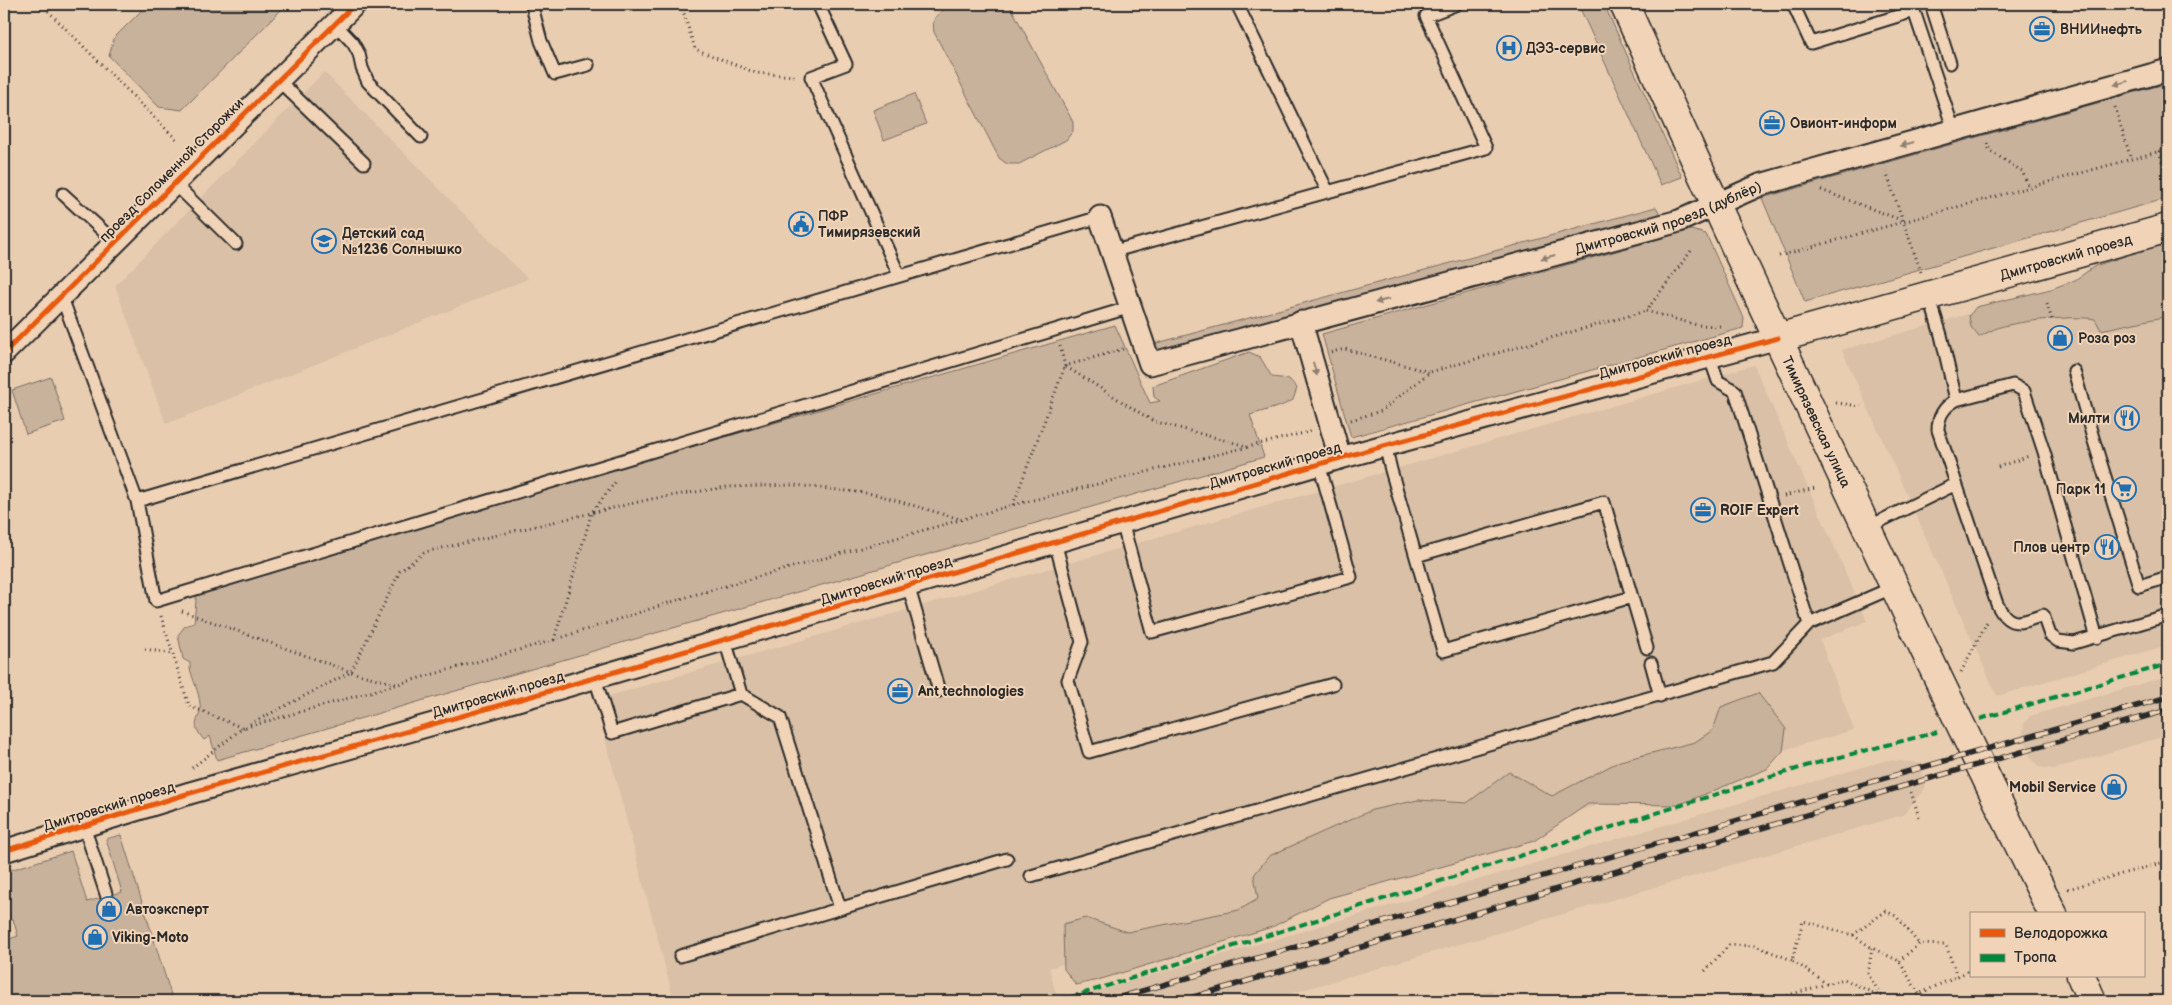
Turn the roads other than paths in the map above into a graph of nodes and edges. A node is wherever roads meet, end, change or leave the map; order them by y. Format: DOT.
graph roads {
  1 [pos="355,4"];
  2 [pos="534,4"];
  3 [pos="818,4"];
  4 [pos="1237,4"];
  5 [pos="1456,4"];
  6 [pos="1624,4"];
  7 [pos="1792,4"];
  8 [pos="1931,4"];
  9 [pos="335,24"];
  10 [pos="1950,63"];
  11 [pos="588,65"];
  12 [pos="2168,70"];
  13 [pos="278,80"];
  14 [pos="1954,131"];
  15 [pos="421,137"];
  16 [pos="364,163"];
  17 [pos="174,183"];
  18 [pos="1328,192"];
  19 [pos="63,194"];
  20 [pos="1715,205"];
  21 [pos="1100,217"];
  22 [pos="2168,228"];
  23 [pos="114,242"];
  24 [pos="236,244"];
  25 [pos="1111,252"];
  26 [pos="899,275"];
  27 [pos="1925,284"];
  28 [pos="61,295"];
  29 [pos="1130,307"];
  30 [pos="1301,322"];
  31 [pos="1778,338"];
  32 [pos="4,353"];
  33 [pos="1709,355"];
  34 [pos="2074,371"];
  35 [pos="1956,400"];
  36 [pos="1384,445"];
  37 [pos="1340,458"];
  38 [pos="1319,464"];
  39 [pos="1956,484"];
  40 [pos="137,501"];
  41 [pos="1122,522"];
  42 [pos="1866,528"];
  43 [pos="1055,542"];
  44 [pos="1416,556"];
  45 [pos="2168,577"];
  46 [pos="908,585"];
  47 [pos="1894,587"];
  48 [pos="1632,597"];
  49 [pos="2168,616"];
  50 [pos="1809,624"];
  51 [pos="2097,638"];
  52 [pos="725,640"];
  53 [pos="1647,648"];
  54 [pos="1651,663"];
  55 [pos="595,678"];
  56 [pos="1333,684"];
  57 [pos="939,691"];
  58 [pos="741,694"];
  59 [pos="1660,696"];
  60 [pos="84,826"];
  61 [pos="4,851"];
  62 [pos="1007,860"];
  63 [pos="1031,876"];
  64 [pos="107,896"];
  65 [pos="840,908"];
  66 [pos="2052,912"];
  67 [pos="680,956"];
  68 [pos="2082,978"];
  69 [pos="2092,1001"];
  1 -- 9 [label="street, проезд Соломенной Сторожки"];
  2 -- 11 [label="lane"];
  3 -- 26 [label="lane"];
  4 -- 18 [label="lane"];
  5 -- 18 [label="lane"];
  6 -- 20 [label="main road, Тимирязевская улица"];
  7 -- 14 [label="lane"];
  8 -- 10 [label="lane"];
  9 -- 13 [label="street, проезд Соломенной Сторожки"];
  9 -- 15 [label="lane"];
  12 -- 14 [label="street, Дмитровский проезд (дублёр), one-way"];
  13 -- 16 [label="lane"];
  13 -- 17 [label="street, проезд Соломенной Сторожки"];
  14 -- 20 [label="street, Дмитровский проезд (дублёр), one-way"];
  17 -- 23 [label="street, проезд Соломенной Сторожки"];
  17 -- 24 [label="lane"];
  18 -- 25 [label="lane"];
  19 -- 23 [label="lane"];
  20 -- 30 [label="street, Дмитровский проезд (дублёр), one-way"];
  20 -- 31 [label="main road, Тимирязевская улица"];
  21 -- 25 [label="street"];
  21 -- 26 [label="lane"];
  22 -- 27 [label="main road, Дмитровский проезд"];
  23 -- 28 [label="street, проезд Соломенной Сторожки"];
  25 -- 29 [label="street"];
  26 -- 40 [label="lane"];
  27 -- 31 [label="main road, Дмитровский проезд"];
  27 -- 35 [label="lane"];
  28 -- 32 [label="street, проезд Соломенной Сторожки"];
  28 -- 40 [label="lane"];
  29 -- 30 [label="street, Дмитровский проезд (дублёр)"];
  29 -- 40 [label="lane"];
  30 -- 37 [label="street, one-way"];
  31 -- 33 [label="street, Дмитровский проезд"];
  31 -- 42 [label="main road, Тимирязевская улица"];
  33 -- 36 [label="street, Дмитровский проезд"];
  33 -- 50 [label="lane"];
  34 -- 45 [label="lane"];
  35 -- 39 [label="lane"];
  35 -- 51 [label="lane"];
  36 -- 37 [label="street, Дмитровский проезд"];
  36 -- 44 [label="lane"];
  37 -- 38 [label="street, Дмитровский проезд"];
  38 -- 41 [label="street, Дмитровский проезд"];
  38 -- 41 [label="lane"];
  39 -- 42 [label="lane"];
  39 -- 51 [label="lane"];
  41 -- 43 [label="street, Дмитровский проезд"];
  42 -- 47 [label="main road, Тимирязевская улица"];
  43 -- 46 [label="street, Дмитровский проезд"];
  43 -- 56 [label="lane"];
  44 -- 48 [label="lane"];
  44 -- 48 [label="lane"];
  46 -- 52 [label="street, Дмитровский проезд"];
  46 -- 57 [label="lane"];
  47 -- 50 [label="lane"];
  47 -- 66 [label="main road, Тимирязевская улица"];
  48 -- 53 [label="lane"];
  49 -- 51 [label="lane"];
  50 -- 59 [label="lane"];
  52 -- 55 [label="street, Дмитровский проезд"];
  52 -- 58 [label="lane"];
  54 -- 59 [label="lane"];
  55 -- 58 [label="lane"];
  55 -- 60 [label="street, Дмитровский проезд"];
  58 -- 65 [label="lane"];
  59 -- 63 [label="lane"];
  60 -- 61 [label="street, Дмитровский проезд"];
  60 -- 64 [label="lane"];
  62 -- 65 [label="lane"];
  65 -- 67 [label="lane"];
  68 -- 69 [label="main road"];
}
